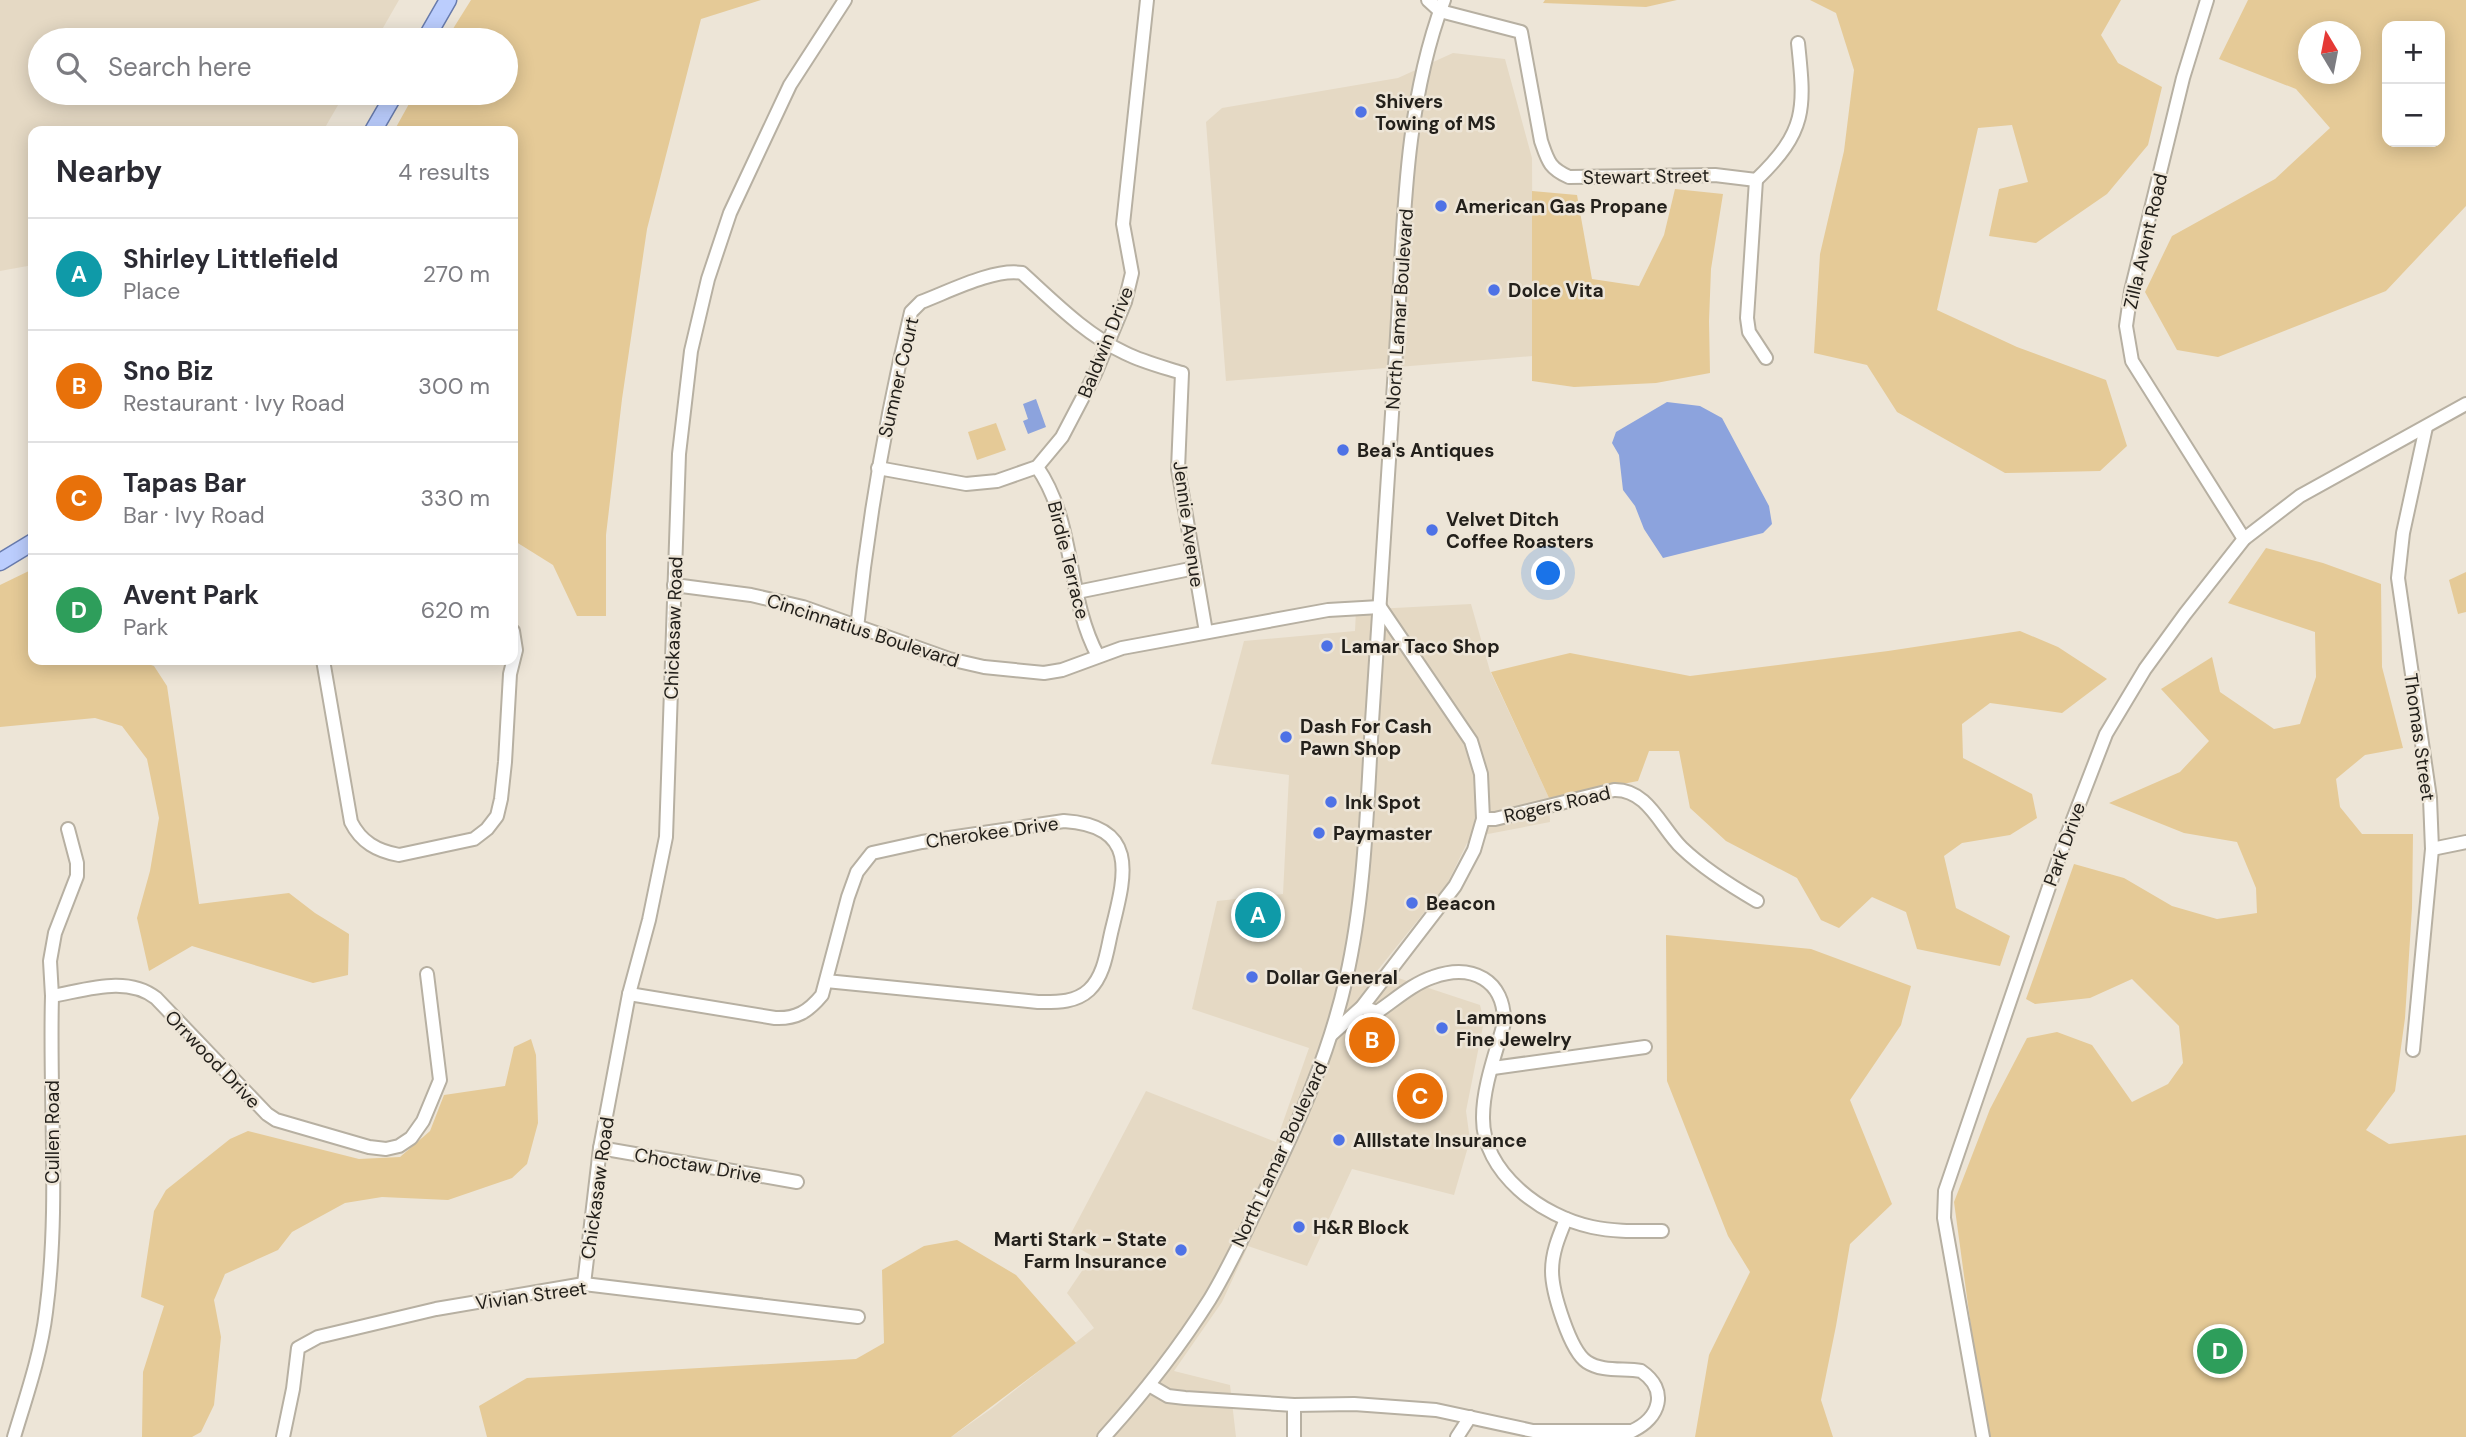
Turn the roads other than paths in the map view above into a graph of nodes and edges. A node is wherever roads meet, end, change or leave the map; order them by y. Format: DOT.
graph roads {
  1 [pos="448,0"];
  2 [pos="845,0"];
  3 [pos="1147,0"];
  4 [pos="1428,0"];
  5 [pos="2207,0"];
  6 [pos="1442,5"];
  7 [pos="432,28"];
  8 [pos="1798,43"];
  9 [pos="388,105"];
  10 [pos="376,126"];
  11 [pos="1756,180"];
  12 [pos="1107,343"];
  13 [pos="1766,358"];
  14 [pos="1182,373"];
  15 [pos="2466,404"];
  16 [pos="2426,427"];
  17 [pos="1037,467"];
  18 [pos="878,468"];
  19 [pos="2244,539"];
  20 [pos="28,545"];
  21 [pos="0,562"];
  22 [pos="1195,568"];
  23 [pos="674,585"];
  24 [pos="1077,592"];
  25 [pos="1380,607"];
  26 [pos="857,628"];
  27 [pos="1206,632"];
  28 [pos="1098,656"];
  29 [pos="324,665"];
  30 [pos="512,665"];
  31 [pos="1483,819"];
  32 [pos="68,829"];
  33 [pos="2466,842"];
  34 [pos="2432,849"];
  35 [pos="1757,901"];
  36 [pos="426,974"];
  37 [pos="826,981"];
  38 [pos="629,994"];
  39 [pos="52,996"];
  40 [pos="1362,1007"];
  41 [pos="1331,1034"];
  42 [pos="1645,1047"];
  43 [pos="2413,1050"];
  44 [pos="1493,1069"];
  45 [pos="600,1148"];
  46 [pos="797,1182"];
  47 [pos="1566,1219"];
  48 [pos="1662,1231"];
  49 [pos="584,1284"];
  50 [pos="858,1317"];
  51 [pos="1149,1385"];
  52 [pos="1294,1405"];
  53 [pos="1470,1417"];
  54 [pos="14,1437"];
  55 [pos="283,1437"];
  56 [pos="1104,1437"];
  57 [pos="1294,1437"];
  58 [pos="1457,1437"];
  59 [pos="1983,1437"];
  1 -- 7 [label="main road"];
  2 -- 23 [label="street, Chickasaw Road"];
  3 -- 12 [label="street, Baldwin Drive"];
  4 -- 6 [label="street"];
  5 -- 19 [label="street, Zilla Avent Road"];
  6 -- 11 [label="street, Stewart Street"];
  6 -- 25 [label="street, North Lamar Boulevard"];
  8 -- 11 [label="street"];
  9 -- 10 [label="main road"];
  11 -- 13 [label="street"];
  12 -- 14 [label="street, Sumner Court"];
  12 -- 17 [label="street, Baldwin Drive"];
  12 -- 18 [label="street, Sumner Court"];
  14 -- 22 [label="street, Jennie Avenue"];
  15 -- 16 [label="street, Park Drive"];
  16 -- 19 [label="street, Park Drive"];
  16 -- 34 [label="street, Thomas Street"];
  17 -- 18 [label="street"];
  17 -- 24 [label="street, Birdie Terrace"];
  18 -- 26 [label="street, Sumner Court"];
  19 -- 59 [label="street, Park Drive"];
  20 -- 21 [label="main road"];
  22 -- 24 [label="street"];
  22 -- 27 [label="street, Jennie Avenue"];
  23 -- 26 [label="street, Cincinnatius Boulevard"];
  23 -- 38 [label="street, Chickasaw Road"];
  24 -- 28 [label="street, Birdie Terrace"];
  25 -- 27 [label="street, Cincinnatius Boulevard"];
  25 -- 31 [label="street"];
  25 -- 41 [label="street, North Lamar Boulevard"];
  26 -- 28 [label="street, Cincinnatius Boulevard"];
  27 -- 28 [label="street, Cincinnatius Boulevard"];
  29 -- 30 [label="street"];
  31 -- 35 [label="street, Rogers Road"];
  31 -- 40 [label="street"];
  32 -- 39 [label="street, Cullen Road"];
  33 -- 34 [label="street"];
  34 -- 43 [label="street, Thomas Street"];
  36 -- 39 [label="street, Orrwood Drive"];
  37 -- 37 [label="street, Cherokee Drive"];
  37 -- 38 [label="street, Cherokee Drive"];
  38 -- 45 [label="street, Chickasaw Road"];
  39 -- 54 [label="street, Cullen Road"];
  40 -- 41 [label="street"];
  40 -- 44 [label="street"];
  41 -- 51 [label="street, North Lamar Boulevard"];
  42 -- 44 [label="street"];
  44 -- 47 [label="street"];
  45 -- 46 [label="street, Choctaw Drive"];
  45 -- 49 [label="street, Chickasaw Road"];
  47 -- 48 [label="street"];
  47 -- 53 [label="street"];
  49 -- 50 [label="street, Vivian Street"];
  49 -- 55 [label="street, Vivian Street"];
  51 -- 52 [label="street"];
  51 -- 56 [label="street, North Lamar Boulevard"];
  52 -- 53 [label="street"];
  52 -- 57 [label="street"];
  53 -- 58 [label="street"];
}
